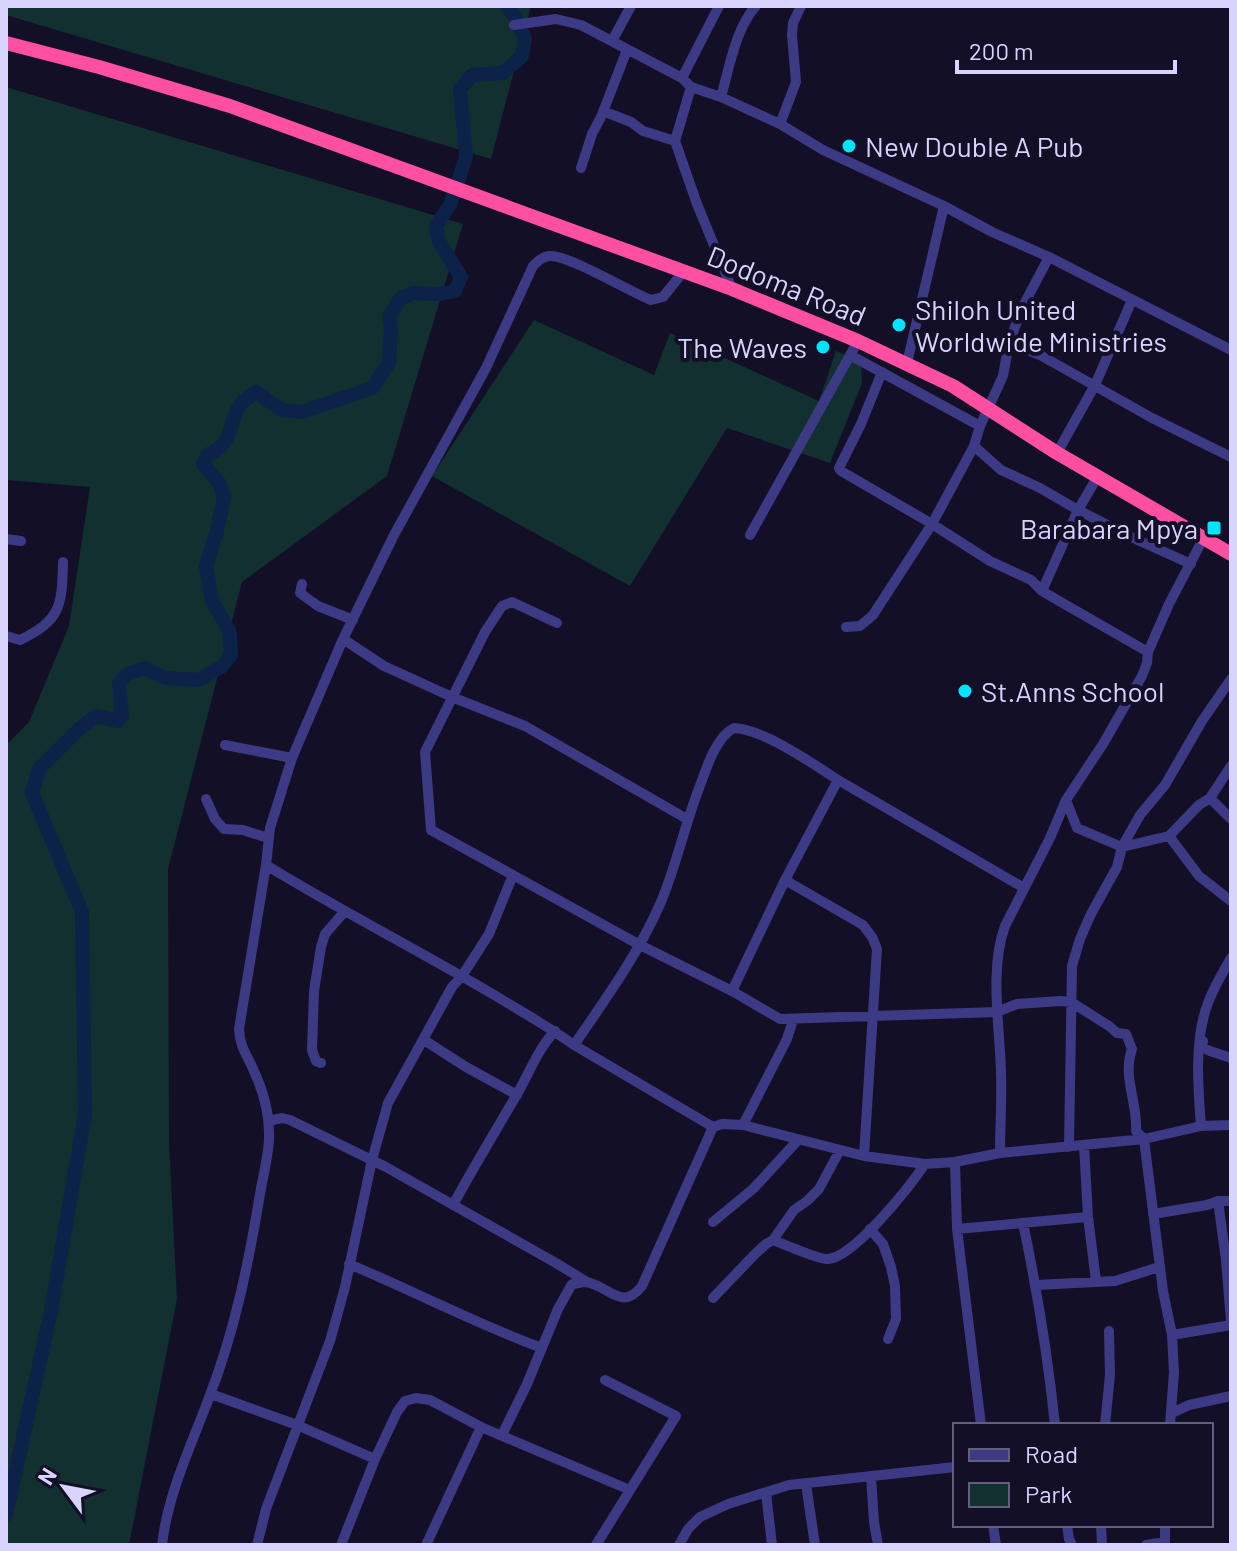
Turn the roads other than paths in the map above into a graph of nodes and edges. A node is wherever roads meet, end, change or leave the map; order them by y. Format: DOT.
graph roads {
  1 [pos="631,6"];
  2 [pos="719,6"];
  3 [pos="756,6"];
  4 [pos="801,6"];
  5 [pos="514,25"];
  6 [pos="612,41"];
  7 [pos="6,43"];
  8 [pos="627,50"];
  9 [pos="682,78"];
  10 [pos="691,87"];
  11 [pos="721,97"];
  12 [pos="603,111"];
  13 [pos="780,124"];
  14 [pos="675,141"];
  15 [pos="581,168"];
  16 [pos="944,206"];
  17 [pos="1049,257"];
  18 [pos="684,271"];
  19 [pos="732,289"];
  20 [pos="1132,300"];
  21 [pos="858,341"];
  22 [pos="1009,343"];
  23 [pos="1231,350"];
  24 [pos="850,355"];
  25 [pos="907,363"];
  26 [pos="882,372"];
  27 [pos="1095,385"];
  28 [pos="989,409"];
  29 [pos="980,426"];
  30 [pos="974,446"];
  31 [pos="1057,453"];
  32 [pos="1231,457"];
  33 [pos="1098,476"];
  34 [pos="1078,510"];
  35 [pos="932,524"];
  36 [pos="750,535"];
  37 [pos="6,539"];
  38 [pos="1203,539"];
  39 [pos="21,541"];
  40 [pos="1231,554"];
  41 [pos="63,562"];
  42 [pos="1191,564"];
  43 [pos="302,584"];
  44 [pos="1042,591"];
  45 [pos="353,620"];
  46 [pos="557,623"];
  47 [pos="846,627"];
  48 [pos="6,636"];
  49 [pos="343,639"];
  50 [pos="1148,652"];
  51 [pos="1231,679"];
  52 [pos="452,697"];
  53 [pos="225,745"];
  54 [pos="292,758"];
  55 [pos="1231,766"];
  56 [pos="838,780"];
  57 [pos="1210,798"];
  58 [pos="206,799"];
  59 [pos="1066,800"];
  60 [pos="687,819"];
  61 [pos="1231,819"];
  62 [pos="1169,836"];
  63 [pos="268,838"];
  64 [pos="1122,847"];
  65 [pos="266,865"];
  66 [pos="513,875"];
  67 [pos="785,880"];
  68 [pos="1024,888"];
  69 [pos="1231,901"];
  70 [pos="345,911"];
  71 [pos="638,944"];
  72 [pos="1231,958"];
  73 [pos="462,976"];
  74 [pos="732,991"];
  75 [pos="1071,1002"];
  76 [pos="997,1012"];
  77 [pos="873,1017"];
  78 [pos="793,1020"];
  79 [pos="555,1031"];
  80 [pos="1201,1032"];
  81 [pos="424,1040"];
  82 [pos="574,1045"];
  83 [pos="1231,1058"];
  84 [pos="321,1063"];
  85 [pos="517,1095"];
  86 [pos="268,1121"];
  87 [pos="743,1125"];
  88 [pos="1231,1125"];
  89 [pos="1201,1126"];
  90 [pos="713,1127"];
  91 [pos="1144,1139"];
  92 [pos="798,1140"];
  93 [pos="1084,1145"];
  94 [pos="1069,1147"];
  95 [pos="840,1150"];
  96 [pos="1000,1153"];
  97 [pos="864,1156"];
  98 [pos="372,1160"];
  99 [pos="955,1162"];
  100 [pos="925,1164"];
  101 [pos="386,1167"];
  102 [pos="367,1181"];
  103 [pos="1218,1201"];
  104 [pos="1231,1201"];
  105 [pos="453,1205"];
  106 [pos="1153,1214"];
  107 [pos="1088,1217"];
  108 [pos="713,1222"];
  109 [pos="1023,1223"];
  110 [pos="870,1229"];
  111 [pos="957,1229"];
  112 [pos="773,1240"];
  113 [pos="1229,1260"];
  114 [pos="349,1264"];
  115 [pos="1159,1267"];
  116 [pos="1096,1281"];
  117 [pos="587,1282"];
  118 [pos="1036,1285"];
  119 [pos="713,1298"];
  120 [pos="1231,1323"];
  121 [pos="1109,1331"];
  122 [pos="1172,1335"];
  123 [pos="888,1339"];
  124 [pos="542,1348"];
  125 [pos="605,1380"];
  126 [pos="211,1394"];
  127 [pos="1231,1396"];
  128 [pos="1171,1419"];
  129 [pos="981,1423"];
  130 [pos="1055,1423"];
  131 [pos="1105,1423"];
  132 [pos="297,1425"];
  133 [pos="481,1427"];
  134 [pos="502,1435"];
  135 [pos="375,1459"];
  136 [pos="953,1467"];
  137 [pos="871,1476"];
  138 [pos="806,1484"];
  139 [pos="630,1490"];
  140 [pos="766,1493"];
  141 [pos="1165,1544"];
  142 [pos="162,1545"];
  143 [pos="257,1545"];
  144 [pos="341,1545"];
  145 [pos="426,1545"];
  146 [pos="596,1545"];
  147 [pos="679,1545"];
  148 [pos="772,1545"];
  149 [pos="815,1545"];
  150 [pos="878,1545"];
  151 [pos="1146,1545"];
  1 -- 6 [label="street"];
  2 -- 9 [label="street"];
  3 -- 11 [label="street"];
  4 -- 13 [label="street"];
  5 -- 6 [label="street"];
  6 -- 8 [label="street"];
  7 -- 18 [label="highway, Dodoma Road"];
  8 -- 9 [label="street"];
  8 -- 12 [label="street"];
  9 -- 10 [label="street"];
  10 -- 11 [label="street"];
  10 -- 14 [label="street"];
  11 -- 13 [label="street"];
  12 -- 14 [label="street"];
  12 -- 15 [label="street"];
  13 -- 16 [label="street"];
  14 -- 19 [label="street"];
  16 -- 17 [label="street"];
  16 -- 25 [label="street"];
  17 -- 20 [label="street"];
  17 -- 22 [label="street"];
  18 -- 19 [label="highway, Dodoma Road"];
  18 -- 45 [label="street"];
  19 -- 21 [label="highway, Dodoma Road"];
  20 -- 23 [label="street"];
  20 -- 27 [label="street"];
  21 -- 24 [label="street"];
  21 -- 25 [label="highway, Dodoma Road"];
  22 -- 27 [label="street"];
  22 -- 28 [label="street"];
  24 -- 26 [label="street"];
  24 -- 36 [label="street"];
  25 -- 28 [label="highway, Dodoma Road"];
  26 -- 29 [label="street"];
  26 -- 35 [label="street"];
  27 -- 31 [label="street"];
  27 -- 32 [label="street"];
  28 -- 29 [label="street"];
  28 -- 31 [label="highway, Dodoma Road"];
  29 -- 30 [label="street"];
  30 -- 34 [label="street"];
  30 -- 35 [label="street"];
  31 -- 33 [label="highway, Dodoma Road"];
  33 -- 34 [label="street"];
  33 -- 38 [label="highway, Dodoma Road"];
  34 -- 42 [label="street"];
  34 -- 44 [label="street"];
  35 -- 44 [label="street"];
  35 -- 47 [label="street"];
  37 -- 39 [label="street"];
  38 -- 40 [label="highway, Dodoma Road"];
  38 -- 42 [label="street"];
  41 -- 48 [label="street"];
  42 -- 50 [label="street"];
  43 -- 45 [label="street"];
  44 -- 50 [label="street"];
  45 -- 49 [label="street"];
  46 -- 52 [label="street"];
  49 -- 52 [label="street"];
  49 -- 54 [label="street"];
  50 -- 59 [label="street"];
  51 -- 64 [label="street"];
  52 -- 60 [label="street"];
  52 -- 66 [label="street"];
  53 -- 54 [label="street"];
  54 -- 63 [label="street"];
  55 -- 57 [label="street"];
  56 -- 60 [label="street"];
  56 -- 67 [label="street"];
  56 -- 68 [label="street"];
  57 -- 61 [label="street"];
  57 -- 62 [label="street"];
  58 -- 63 [label="street"];
  59 -- 64 [label="street"];
  59 -- 68 [label="street"];
  60 -- 71 [label="street"];
  62 -- 64 [label="street"];
  62 -- 69 [label="street"];
  63 -- 65 [label="street"];
  64 -- 75 [label="street"];
  65 -- 70 [label="street"];
  65 -- 86 [label="street"];
  66 -- 71 [label="street"];
  66 -- 73 [label="street"];
  67 -- 74 [label="street"];
  67 -- 77 [label="street"];
  68 -- 76 [label="street"];
  70 -- 73 [label="street"];
  70 -- 84 [label="street"];
  71 -- 74 [label="street"];
  71 -- 82 [label="street"];
  72 -- 80 [label="street"];
  73 -- 79 [label="street"];
  73 -- 81 [label="street"];
  74 -- 78 [label="street"];
  75 -- 76 [label="street"];
  75 -- 91 [label="street"];
  75 -- 94 [label="street"];
  76 -- 77 [label="street"];
  76 -- 96 [label="street"];
  77 -- 78 [label="street"];
  77 -- 97 [label="street"];
  78 -- 87 [label="street"];
  79 -- 82 [label="street"];
  79 -- 85 [label="street"];
  80 -- 83 [label="street"];
  80 -- 89 [label="street"];
  81 -- 85 [label="street"];
  81 -- 98 [label="street"];
  82 -- 90 [label="street"];
  85 -- 105 [label="street"];
  86 -- 98 [label="street"];
  86 -- 126 [label="street"];
  87 -- 90 [label="street"];
  87 -- 92 [label="street"];
  88 -- 89 [label="street"];
  89 -- 91 [label="street"];
  90 -- 117 [label="street"];
  91 -- 93 [label="street"];
  91 -- 106 [label="street"];
  92 -- 95 [label="street"];
  92 -- 108 [label="street"];
  93 -- 94 [label="street"];
  93 -- 107 [label="street"];
  94 -- 96 [label="street"];
  95 -- 97 [label="street"];
  95 -- 112 [label="street"];
  96 -- 99 [label="street"];
  97 -- 100 [label="street"];
  98 -- 101 [label="street"];
  98 -- 102 [label="street"];
  99 -- 100 [label="street"];
  99 -- 111 [label="street"];
  100 -- 110 [label="street"];
  101 -- 102 [label="street"];
  101 -- 105 [label="street"];
  102 -- 114 [label="street"];
  103 -- 104 [label="street"];
  103 -- 106 [label="street"];
  103 -- 113 [label="street"];
  105 -- 117 [label="street"];
  106 -- 115 [label="street"];
  107 -- 109 [label="street"];
  107 -- 116 [label="street"];
  109 -- 111 [label="street"];
  109 -- 118 [label="street"];
  110 -- 112 [label="street"];
  110 -- 123 [label="street"];
  111 -- 129 [label="street"];
  112 -- 119 [label="street"];
  113 -- 120 [label="street"];
  114 -- 124 [label="street"];
  114 -- 132 [label="street"];
  115 -- 116 [label="street"];
  115 -- 122 [label="street"];
  116 -- 118 [label="street"];
  117 -- 124 [label="street"];
  118 -- 130 [label="street"];
  120 -- 122 [label="street"];
  121 -- 131 [label="street"];
  122 -- 128 [label="street"];
  124 -- 134 [label="street"];
  125 -- 139 [label="street"];
  126 -- 132 [label="street"];
  126 -- 142 [label="street"];
  127 -- 128 [label="street"];
  132 -- 135 [label="street"];
  132 -- 143 [label="street"];
  133 -- 134 [label="street"];
  133 -- 135 [label="street"];
  133 -- 145 [label="street"];
  134 -- 139 [label="street"];
  135 -- 144 [label="street"];
  136 -- 137 [label="street"];
  137 -- 138 [label="street"];
  137 -- 150 [label="street"];
  138 -- 140 [label="street"];
  138 -- 149 [label="street"];
  139 -- 146 [label="street"];
  140 -- 147 [label="street"];
  140 -- 148 [label="street"];
  141 -- 151 [label="street"];
}
